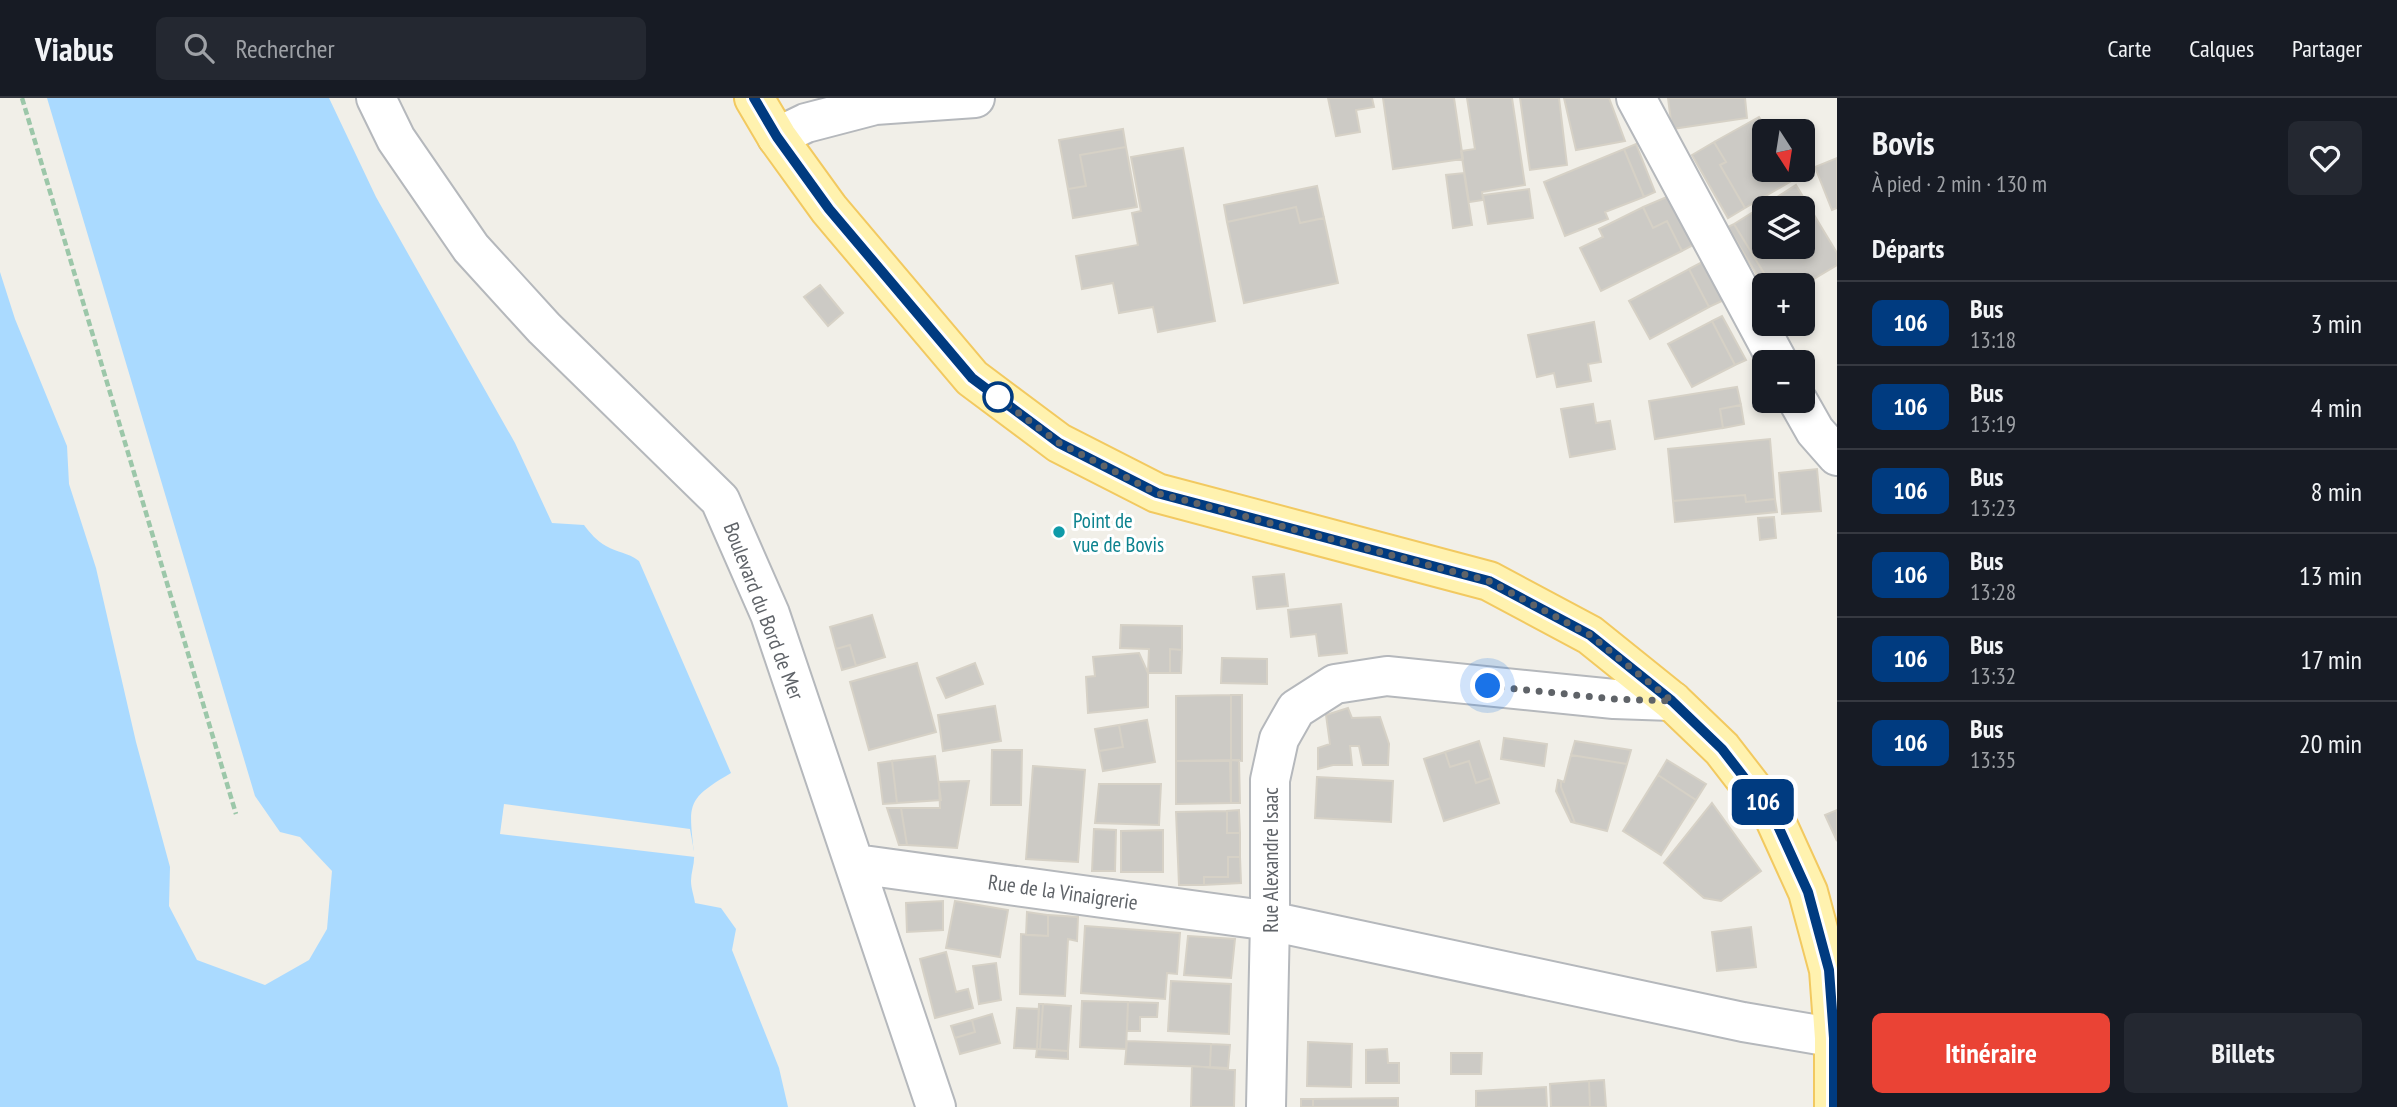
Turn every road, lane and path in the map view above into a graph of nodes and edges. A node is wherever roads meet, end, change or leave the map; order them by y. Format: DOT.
graph roads {
  1 [pos="22,98"];
  2 [pos="376,98"];
  3 [pos="754,98"];
  4 [pos="975,98"];
  5 [pos="1636,98"];
  6 [pos="777,137"];
  7 [pos="1772,350"];
  8 [pos="1805,413"];
  9 [pos="1837,456"];
  10 [pos="1672,701"];
  11 [pos="236,814"];
  12 [pos="856,864"];
  13 [pos="1270,921"];
  14 [pos="1835,1038"];
  15 [pos="936,1107"];
  16 [pos="1266,1107"];
  17 [pos="1834,1107"];
  1 -- 11 [label="path"];
  2 -- 12 [label="street, Boulevard du Bord de Mer"];
  3 -- 6 [label="main road"];
  4 -- 6 [label="street"];
  5 -- 7 [label="street"];
  6 -- 10 [label="main road"];
  8 -- 9 [label="street"];
  10 -- 13 [label="street, Rue Alexandre Isaac"];
  10 -- 14 [label="main road"];
  12 -- 13 [label="street, Rue de la Vinaigrerie"];
  12 -- 15 [label="street, Boulevard du Bord de Mer"];
  13 -- 14 [label="street, Rue de la Vinaigrerie"];
  13 -- 16 [label="street, Rue Alexandre Isaac"];
  14 -- 17 [label="main road"];
}
